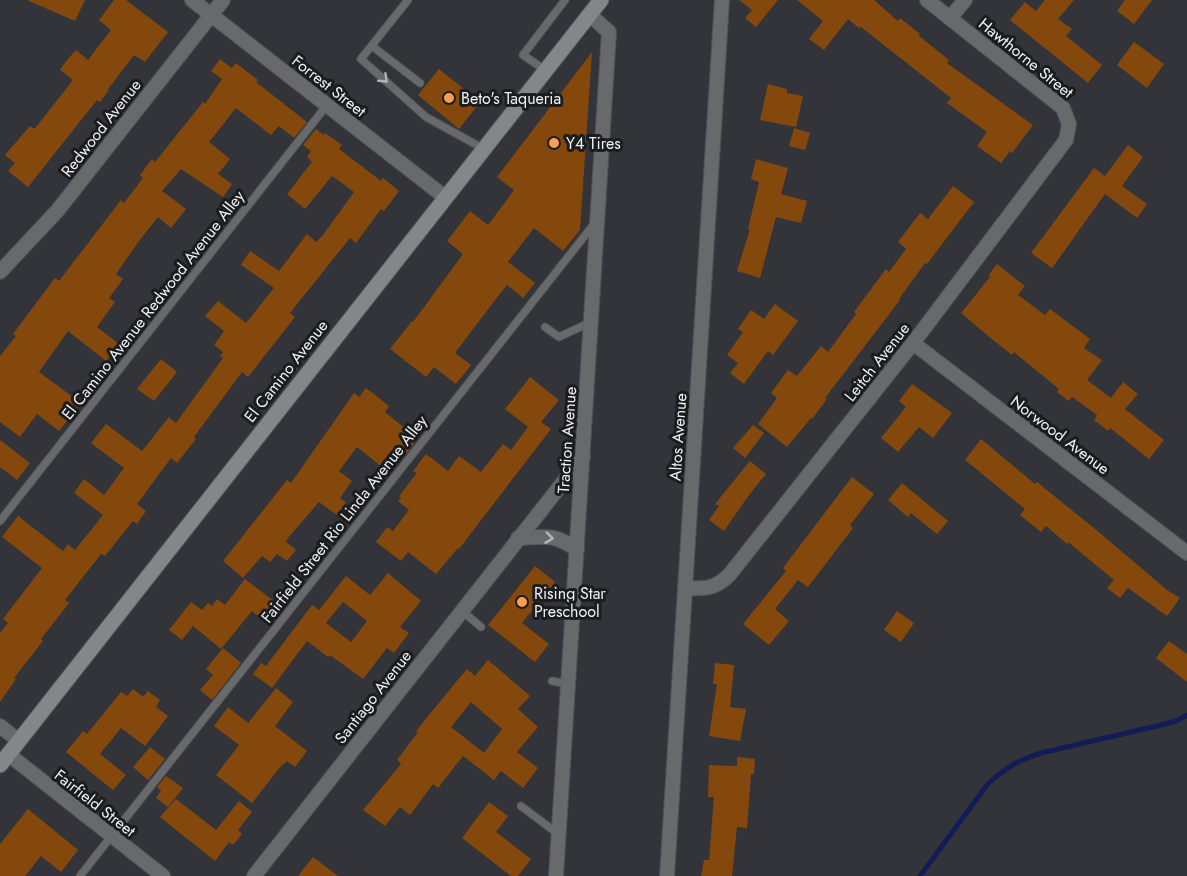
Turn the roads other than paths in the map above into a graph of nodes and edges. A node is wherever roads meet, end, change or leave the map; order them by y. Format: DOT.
graph roads {
  1 [pos="192,0"];
  2 [pos="223,0"];
  3 [pos="565,0"];
  4 [pos="722,0"];
  5 [pos="927,0"];
  6 [pos="965,0"];
  7 [pos="407,2"];
  8 [pos="597,4"];
  9 [pos="212,15"];
  10 [pos="950,18"];
  11 [pos="372,46"];
  12 [pos="545,70"];
  13 [pos="420,83"];
  14 [pos="327,105"];
  15 [pos="1069,124"];
  16 [pos="484,149"];
  17 [pos="446,198"];
  18 [pos="598,219"];
  19 [pos="0,272"];
  20 [pos="591,322"];
  21 [pos="545,327"];
  22 [pos="913,344"];
  23 [pos="582,457"];
  24 [pos="0,520"];
  25 [pos="518,538"];
  26 [pos="577,550"];
  27 [pos="1187,553"];
  28 [pos="686,588"];
  29 [pos="462,611"];
  30 [pos="481,627"];
  31 [pos="552,681"];
  32 [pos="568,684"];
  33 [pos="0,726"];
  34 [pos="19,741"];
  35 [pos="4,759"];
  36 [pos="521,806"];
  37 [pos="558,834"];
  38 [pos="111,836"];
  39 [pos="80,876"];
  40 [pos="163,876"];
  41 [pos="254,876"];
  42 [pos="556,876"];
  43 [pos="667,876"];
  1 -- 9 [label="street, Forrest Street"];
  2 -- 9 [label="street, Redwood Avenue"];
  3 -- 12 [label="lane"];
  4 -- 28 [label="street, Altos Avenue"];
  5 -- 10 [label="street, Hawthorne Street"];
  6 -- 10 [label="street"];
  7 -- 11 [label="lane"];
  8 -- 12 [label="main road, El Camino Avenue"];
  8 -- 18 [label="street, Traction Avenue"];
  9 -- 14 [label="street, Forrest Street"];
  9 -- 19 [label="street, Redwood Avenue"];
  10 -- 15 [label="street, Hawthorne Street"];
  11 -- 13 [label="lane"];
  11 -- 16 [label="lane, one-way"];
  12 -- 16 [label="main road, El Camino Avenue"];
  14 -- 17 [label="street, Forrest Street"];
  14 -- 24 [label="lane, El Camino Avenue Redwood Avenue Alley"];
  15 -- 22 [label="street, Leitch Avenue"];
  16 -- 17 [label="main road, El Camino Avenue"];
  17 -- 34 [label="main road, El Camino Avenue"];
  18 -- 20 [label="street, Traction Avenue"];
  18 -- 38 [label="lane, Fairfield Street Rio Linda Avenue Alley"];
  20 -- 21 [label="lane"];
  20 -- 23 [label="street, Traction Avenue"];
  22 -- 27 [label="street, Norwood Avenue"];
  22 -- 28 [label="street, Leitch Avenue"];
  23 -- 25 [label="street, Santiago Avenue"];
  23 -- 26 [label="street, Traction Avenue"];
  25 -- 26 [label="street, one-way"];
  25 -- 29 [label="street, Santiago Avenue"];
  26 -- 32 [label="street, Traction Avenue"];
  28 -- 43 [label="street, Altos Avenue"];
  29 -- 30 [label="lane"];
  29 -- 41 [label="street, Santiago Avenue"];
  31 -- 32 [label="lane"];
  32 -- 37 [label="street, Traction Avenue"];
  33 -- 34 [label="street"];
  34 -- 35 [label="main road, El Camino Avenue"];
  35 -- 38 [label="street, Fairfield Street"];
  36 -- 37 [label="lane"];
  37 -- 42 [label="street, Traction Avenue"];
  38 -- 39 [label="lane, Fairfield Street Rio Linda Avenue Alley"];
  38 -- 40 [label="street, Fairfield Street"];
}
